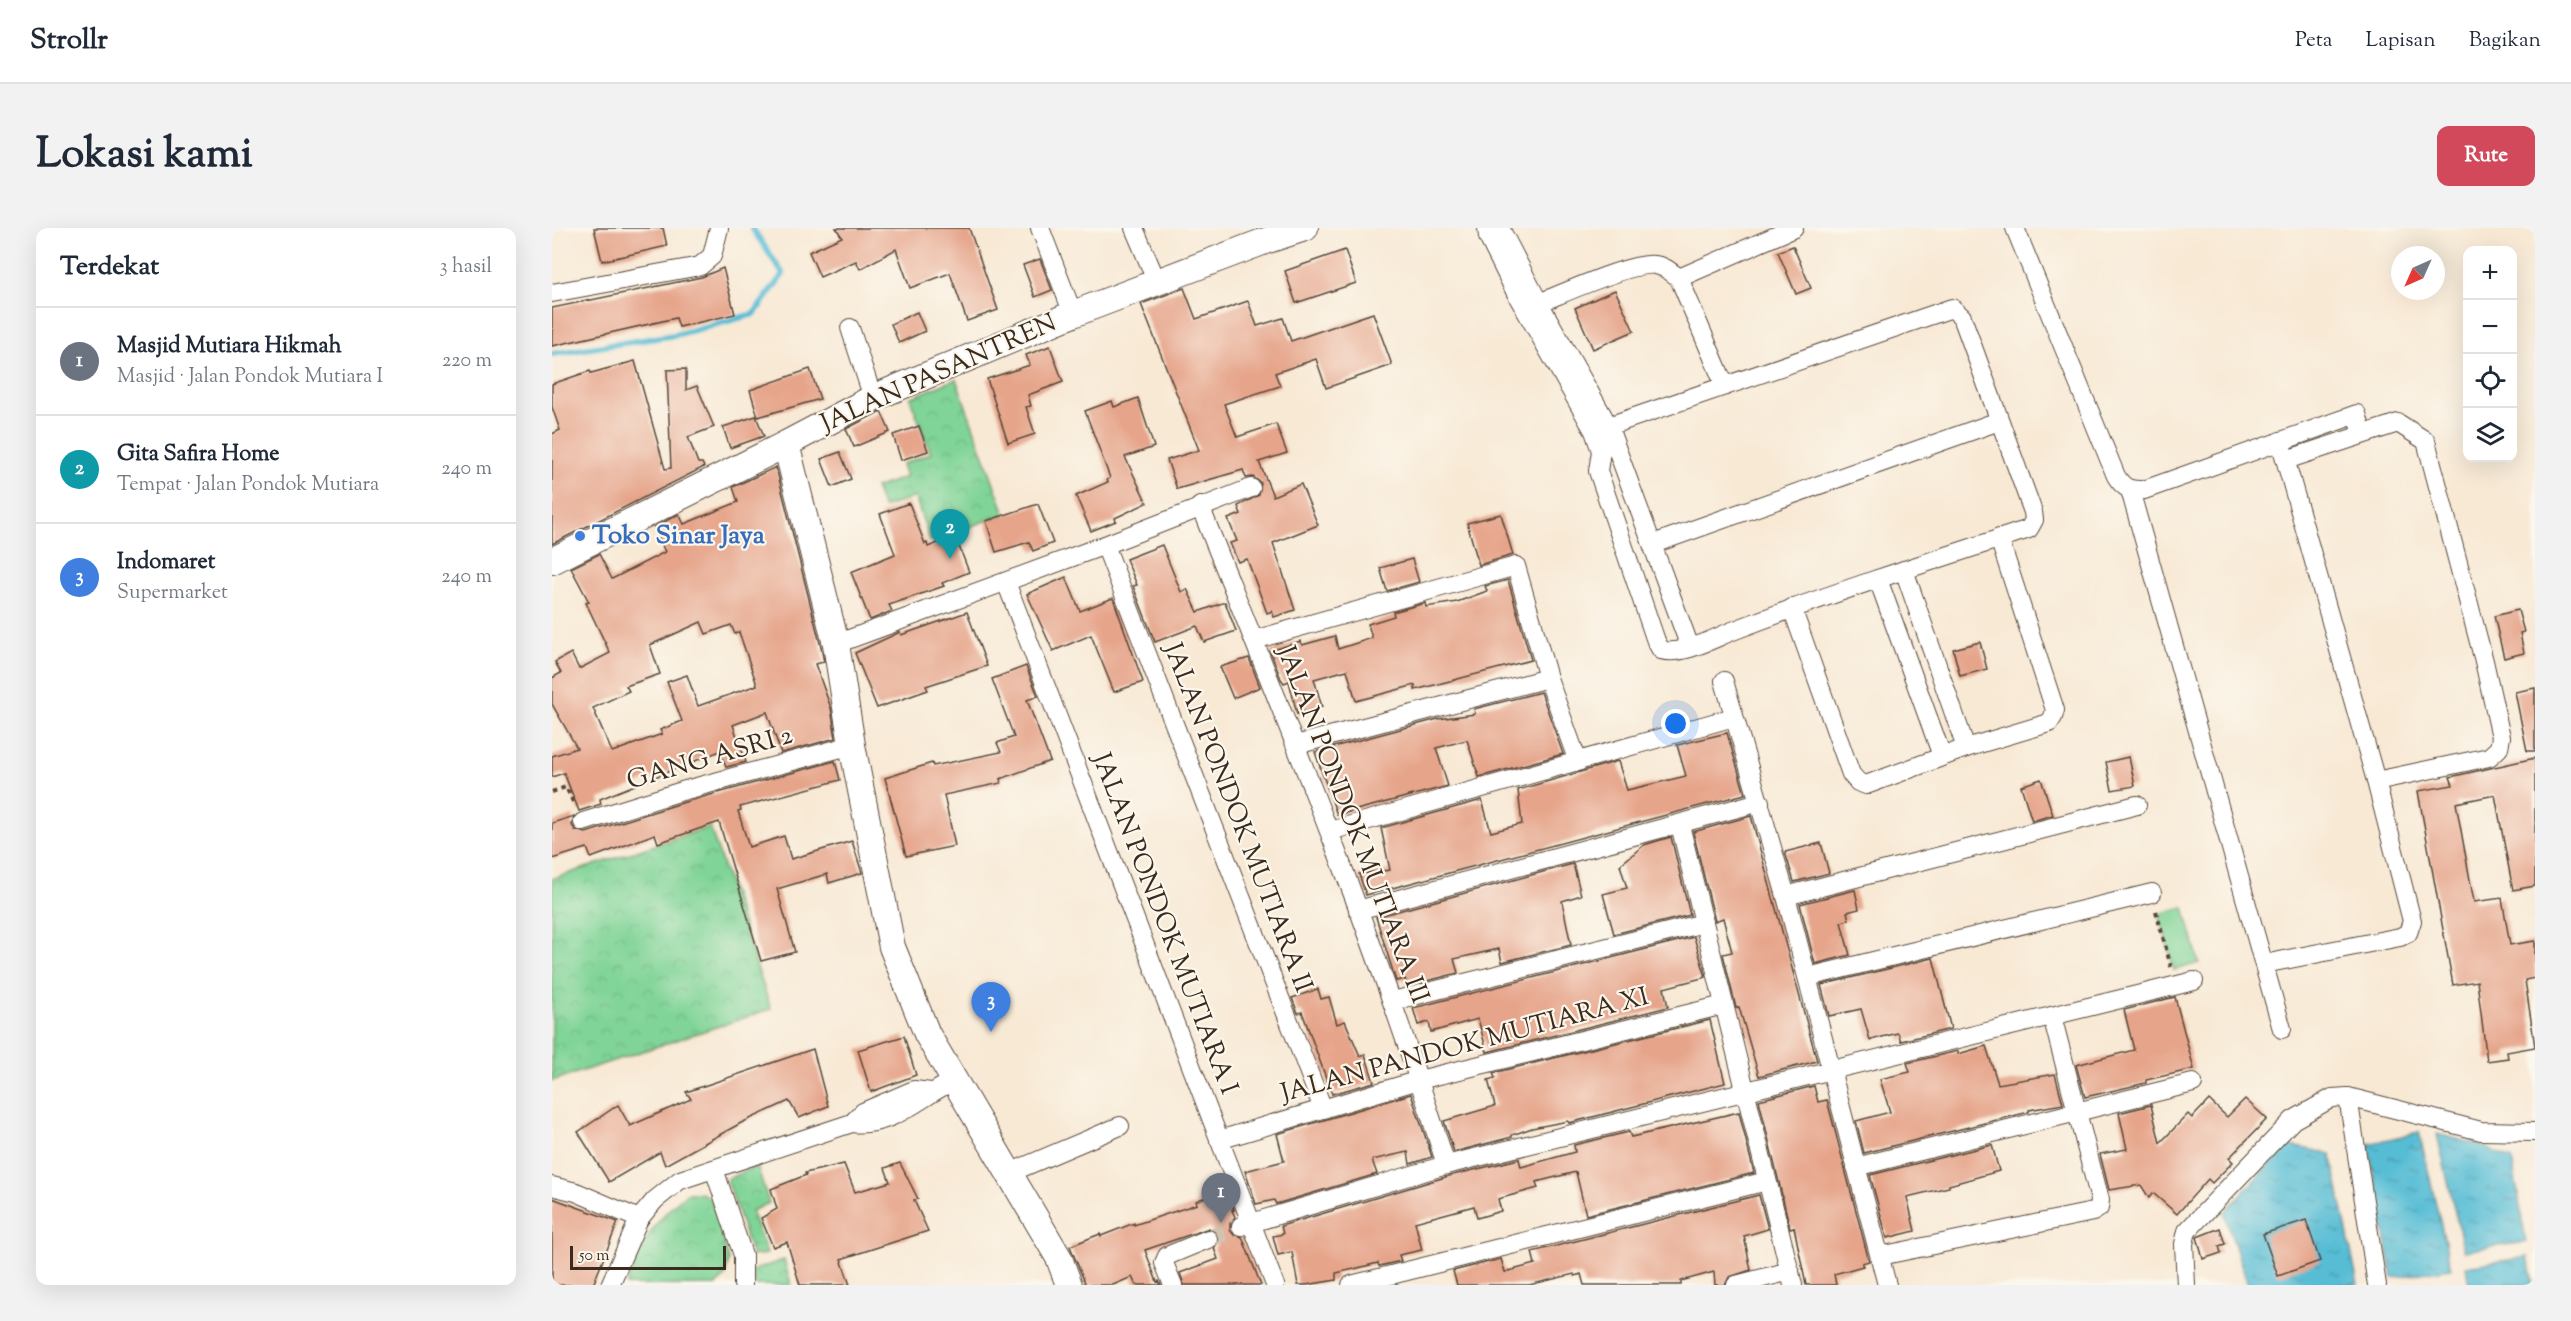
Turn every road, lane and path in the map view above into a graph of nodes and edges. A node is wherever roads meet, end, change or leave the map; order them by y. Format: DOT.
graph roads {
  1 [pos="719,228"];
  2 [pos="1040,228"];
  3 [pos="1134,228"];
  4 [pos="1144,228"];
  5 [pos="1305,228"];
  6 [pos="1487,228"];
  7 [pos="1500,228"];
  8 [pos="1794,228"];
  9 [pos="2015,228"];
  10 [pos="1263,234"];
  11 [pos="1679,278"];
  12 [pos="1161,280"];
  13 [pos="552,293"];
  14 [pos="1530,297"];
  15 [pos="1074,314"];
  16 [pos="850,328"];
  17 [pos="1725,386"];
  18 [pos="873,398"];
  19 [pos="1999,421"];
  20 [pos="1601,428"];
  21 [pos="2363,434"];
  22 [pos="2280,441"];
  23 [pos="786,444"];
  24 [pos="2286,460"];
  25 [pos="1251,488"];
  26 [pos="2130,490"];
  27 [pos="1200,506"];
  28 [pos="1999,538"];
  29 [pos="1653,544"];
  30 [pos="1105,545"];
  31 [pos="553,558"];
  32 [pos="1905,570"];
  33 [pos="1878,579"];
  34 [pos="1006,582"];
  35 [pos="1792,608"];
  36 [pos="1254,640"];
  37 [pos="836,644"];
  38 [pos="1690,647"];
  39 [pos="1548,678"];
  40 [pos="1724,681"];
  41 [pos="1734,717"];
  42 [pos="852,745"];
  43 [pos="1296,745"];
  44 [pos="1966,747"];
  45 [pos="1942,756"];
  46 [pos="1578,762"];
  47 [pos="2376,781"];
  48 [pos="552,792"];
  49 [pos="1760,802"];
  50 [pos="2137,805"];
  51 [pos="583,822"];
  52 [pos="1680,825"];
  53 [pos="1330,831"];
  54 [pos="2152,893"];
  55 [pos="1786,896"];
  56 [pos="1358,910"];
  57 [pos="1704,923"];
  58 [pos="2264,964"];
  59 [pos="1808,977"];
  60 [pos="2194,981"];
  61 [pos="2176,986"];
  62 [pos="1393,1001"];
  63 [pos="1724,1005"];
  64 [pos="2052,1016"];
  65 [pos="2282,1029"];
  66 [pos="1833,1072"];
  67 [pos="1419,1080"];
  68 [pos="2193,1083"];
  69 [pos="942,1086"];
  70 [pos="1745,1093"];
  71 [pos="2348,1097"];
  72 [pos="1323,1109"];
  73 [pos="2077,1111"];
  74 [pos="1120,1126"];
  75 [pos="2535,1132"];
  76 [pos="1220,1140"];
  77 [pos="1446,1165"];
  78 [pos="1856,1167"];
  79 [pos="714,1168"];
  80 [pos="1007,1174"];
  81 [pos="1767,1181"];
  82 [pos="552,1186"];
  83 [pos="639,1219"];
  84 [pos="1245,1224"];
  85 [pos="1208,1239"];
  86 [pos="1880,1256"];
  87 [pos="1791,1278"];
  88 [pos="610,1285"];
  89 [pos="743,1285"];
  90 [pos="1069,1285"];
  91 [pos="1173,1285"];
  92 [pos="1275,1285"];
  93 [pos="1351,1285"];
  94 [pos="1736,1285"];
  95 [pos="1887,1285"];
  96 [pos="2186,1285"];
  97 [pos="2377,1285"];
  1 -- 13 [label="street"];
  2 -- 15 [label="street"];
  3 -- 12 [label="street"];
  4 -- 12 [label="street"];
  5 -- 10 [label="main road, JALAN PASANTREN"];
  6 -- 14 [label="street"];
  7 -- 14 [label="street"];
  8 -- 11 [label="street"];
  9 -- 26 [label="street"];
  10 -- 12 [label="main road, JALAN PASANTREN"];
  11 -- 14 [label="street"];
  11 -- 17 [label="street"];
  12 -- 15 [label="main road, JALAN PASANTREN"];
  14 -- 20 [label="street"];
  15 -- 18 [label="main road, JALAN PASANTREN"];
  16 -- 18 [label="street"];
  17 -- 19 [label="street"];
  17 -- 20 [label="street"];
  18 -- 23 [label="main road, JALAN PASANTREN"];
  19 -- 28 [label="street"];
  19 -- 29 [label="street"];
  20 -- 29 [label="street"];
  20 -- 38 [label="street"];
  21 -- 22 [label="street"];
  21 -- 24 [label="street"];
  21 -- 47 [label="street"];
  22 -- 24 [label="street"];
  22 -- 26 [label="street"];
  23 -- 31 [label="main road, JALAN PASANTREN"];
  23 -- 37 [label="main road"];
  24 -- 47 [label="street"];
  25 -- 27 [label="street"];
  26 -- 58 [label="street"];
  27 -- 30 [label="street"];
  27 -- 36 [label="street, JALAN PONDOK MUTIARA III"];
  28 -- 32 [label="street"];
  28 -- 44 [label="street"];
  29 -- 38 [label="street"];
  30 -- 34 [label="street"];
  30 -- 72 [label="street, JALAN PONDOK MUTIARA II"];
  32 -- 33 [label="street"];
  32 -- 44 [label="street"];
  33 -- 35 [label="street"];
  33 -- 45 [label="street"];
  34 -- 37 [label="street"];
  34 -- 76 [label="street, JALAN PONDOK MUTIARA I"];
  35 -- 38 [label="street"];
  35 -- 45 [label="street"];
  36 -- 39 [label="street"];
  36 -- 43 [label="street, JALAN PONDOK MUTIARA III"];
  37 -- 42 [label="main road"];
  39 -- 43 [label="street"];
  39 -- 46 [label="street"];
  40 -- 41 [label="street"];
  41 -- 46 [label="street"];
  41 -- 49 [label="street"];
  42 -- 51 [label="street, GANG ASRI 2"];
  42 -- 69 [label="main road"];
  43 -- 53 [label="street, JALAN PONDOK MUTIARA III"];
  44 -- 45 [label="street"];
  46 -- 53 [label="street"];
  47 -- 58 [label="street"];
  48 -- 51 [label="path"];
  49 -- 52 [label="street"];
  49 -- 55 [label="street"];
  50 -- 55 [label="street"];
  52 -- 56 [label="street"];
  52 -- 57 [label="street"];
  53 -- 56 [label="street, JALAN PONDOK MUTIARA III"];
  54 -- 59 [label="street"];
  54 -- 61 [label="path"];
  55 -- 59 [label="street"];
  56 -- 62 [label="street, JALAN PONDOK MUTIARA III"];
  57 -- 62 [label="street"];
  57 -- 63 [label="street"];
  58 -- 65 [label="street"];
  59 -- 66 [label="street"];
  60 -- 61 [label="street"];
  61 -- 64 [label="street"];
  62 -- 67 [label="street, JALAN PONDOK MUTIARA III"];
  63 -- 67 [label="street, JALAN PANDOK MUTIARA XI"];
  63 -- 70 [label="street"];
  64 -- 66 [label="street"];
  64 -- 73 [label="street"];
  66 -- 70 [label="street"];
  66 -- 78 [label="street"];
  67 -- 72 [label="street, JALAN PANDOK MUTIARA XI"];
  67 -- 77 [label="street, JALAN PONDOK MUTIARA III"];
  68 -- 73 [label="street"];
  69 -- 79 [label="street"];
  69 -- 80 [label="main road"];
  70 -- 77 [label="street"];
  70 -- 81 [label="street"];
  71 -- 75 [label="street"];
  71 -- 96 [label="street"];
  71 -- 97 [label="street"];
  72 -- 76 [label="street, JALAN PANDOK MUTIARA XI"];
  73 -- 78 [label="street"];
  73 -- 86 [label="street"];
  74 -- 80 [label="street"];
  76 -- 84 [label="street, JALAN PONDOK MUTIARA I"];
  77 -- 84 [label="street"];
  78 -- 86 [label="street"];
  79 -- 83 [label="street"];
  79 -- 89 [label="street"];
  80 -- 90 [label="main road"];
  81 -- 87 [label="street"];
  81 -- 93 [label="street"];
  82 -- 83 [label="street"];
  83 -- 88 [label="street"];
  84 -- 92 [label="street, JALAN PONDOK MUTIARA I"];
  85 -- 91 [label="street"];
  86 -- 95 [label="street"];
  87 -- 94 [label="street"];
}
